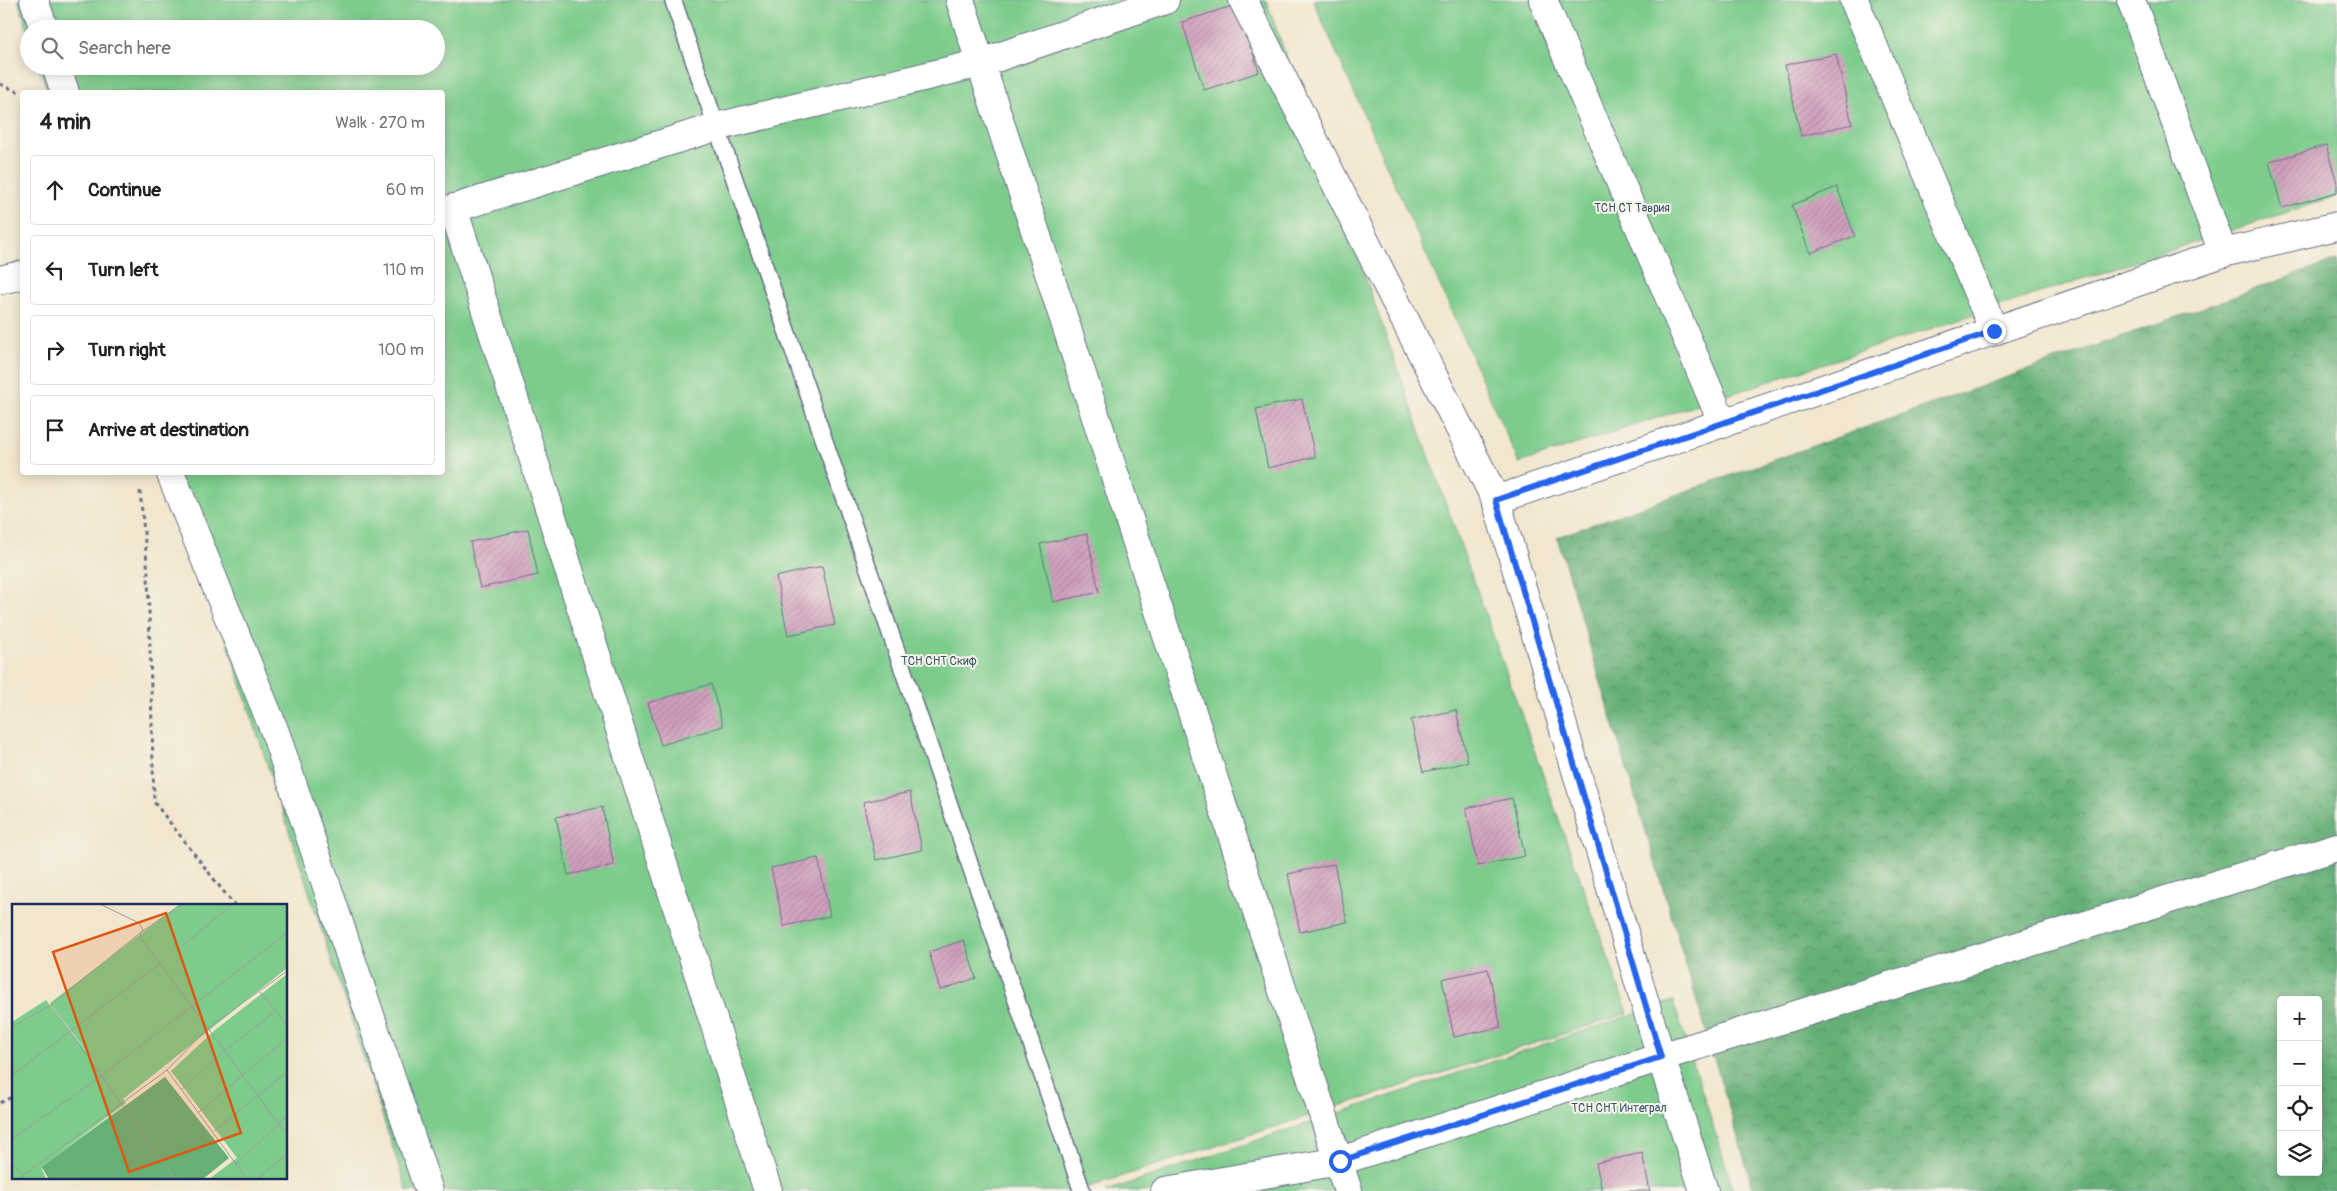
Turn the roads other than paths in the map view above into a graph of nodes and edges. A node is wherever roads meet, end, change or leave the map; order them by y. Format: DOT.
graph roads {
  1 [pos="34,0"];
  2 [pos="673,0"];
  3 [pos="960,0"];
  4 [pos="1165,0"];
  5 [pos="1243,0"];
  6 [pos="1543,0"];
  7 [pos="1854,0"];
  8 [pos="2131,0"];
  9 [pos="41,20"];
  10 [pos="982,63"];
  11 [pos="59,75"];
  12 [pos="63,90"];
  13 [pos="716,127"];
  14 [pos="448,210"];
  15 [pos="2337,226"];
  16 [pos="2223,253"];
  17 [pos="20,275"];
  18 [pos="0,280"];
  19 [pos="1994,331"];
  20 [pos="1723,424"];
  21 [pos="171,475"];
  22 [pos="1496,500"];
  23 [pos="2337,847"];
  24 [pos="1661,1057"];
  25 [pos="1340,1161"];
  26 [pos="429,1191"];
  27 [pos="768,1191"];
  28 [pos="1082,1191"];
  29 [pos="1165,1191"];
  30 [pos="1348,1191"];
  31 [pos="1704,1191"];
  1 -- 9 [label="street"];
  2 -- 13 [label="lane"];
  3 -- 10 [label="street"];
  4 -- 10 [label="street"];
  5 -- 22 [label="street"];
  6 -- 20 [label="street"];
  7 -- 19 [label="street"];
  8 -- 16 [label="street"];
  10 -- 13 [label="street"];
  10 -- 25 [label="street"];
  11 -- 12 [label="street"];
  13 -- 14 [label="street"];
  13 -- 28 [label="lane"];
  14 -- 27 [label="street"];
  15 -- 16 [label="street"];
  16 -- 19 [label="street"];
  17 -- 18 [label="street"];
  19 -- 20 [label="street"];
  20 -- 22 [label="street"];
  21 -- 26 [label="street"];
  22 -- 24 [label="street"];
  23 -- 24 [label="street"];
  24 -- 25 [label="street"];
  24 -- 31 [label="street"];
  25 -- 29 [label="street"];
  25 -- 30 [label="street"];
}
